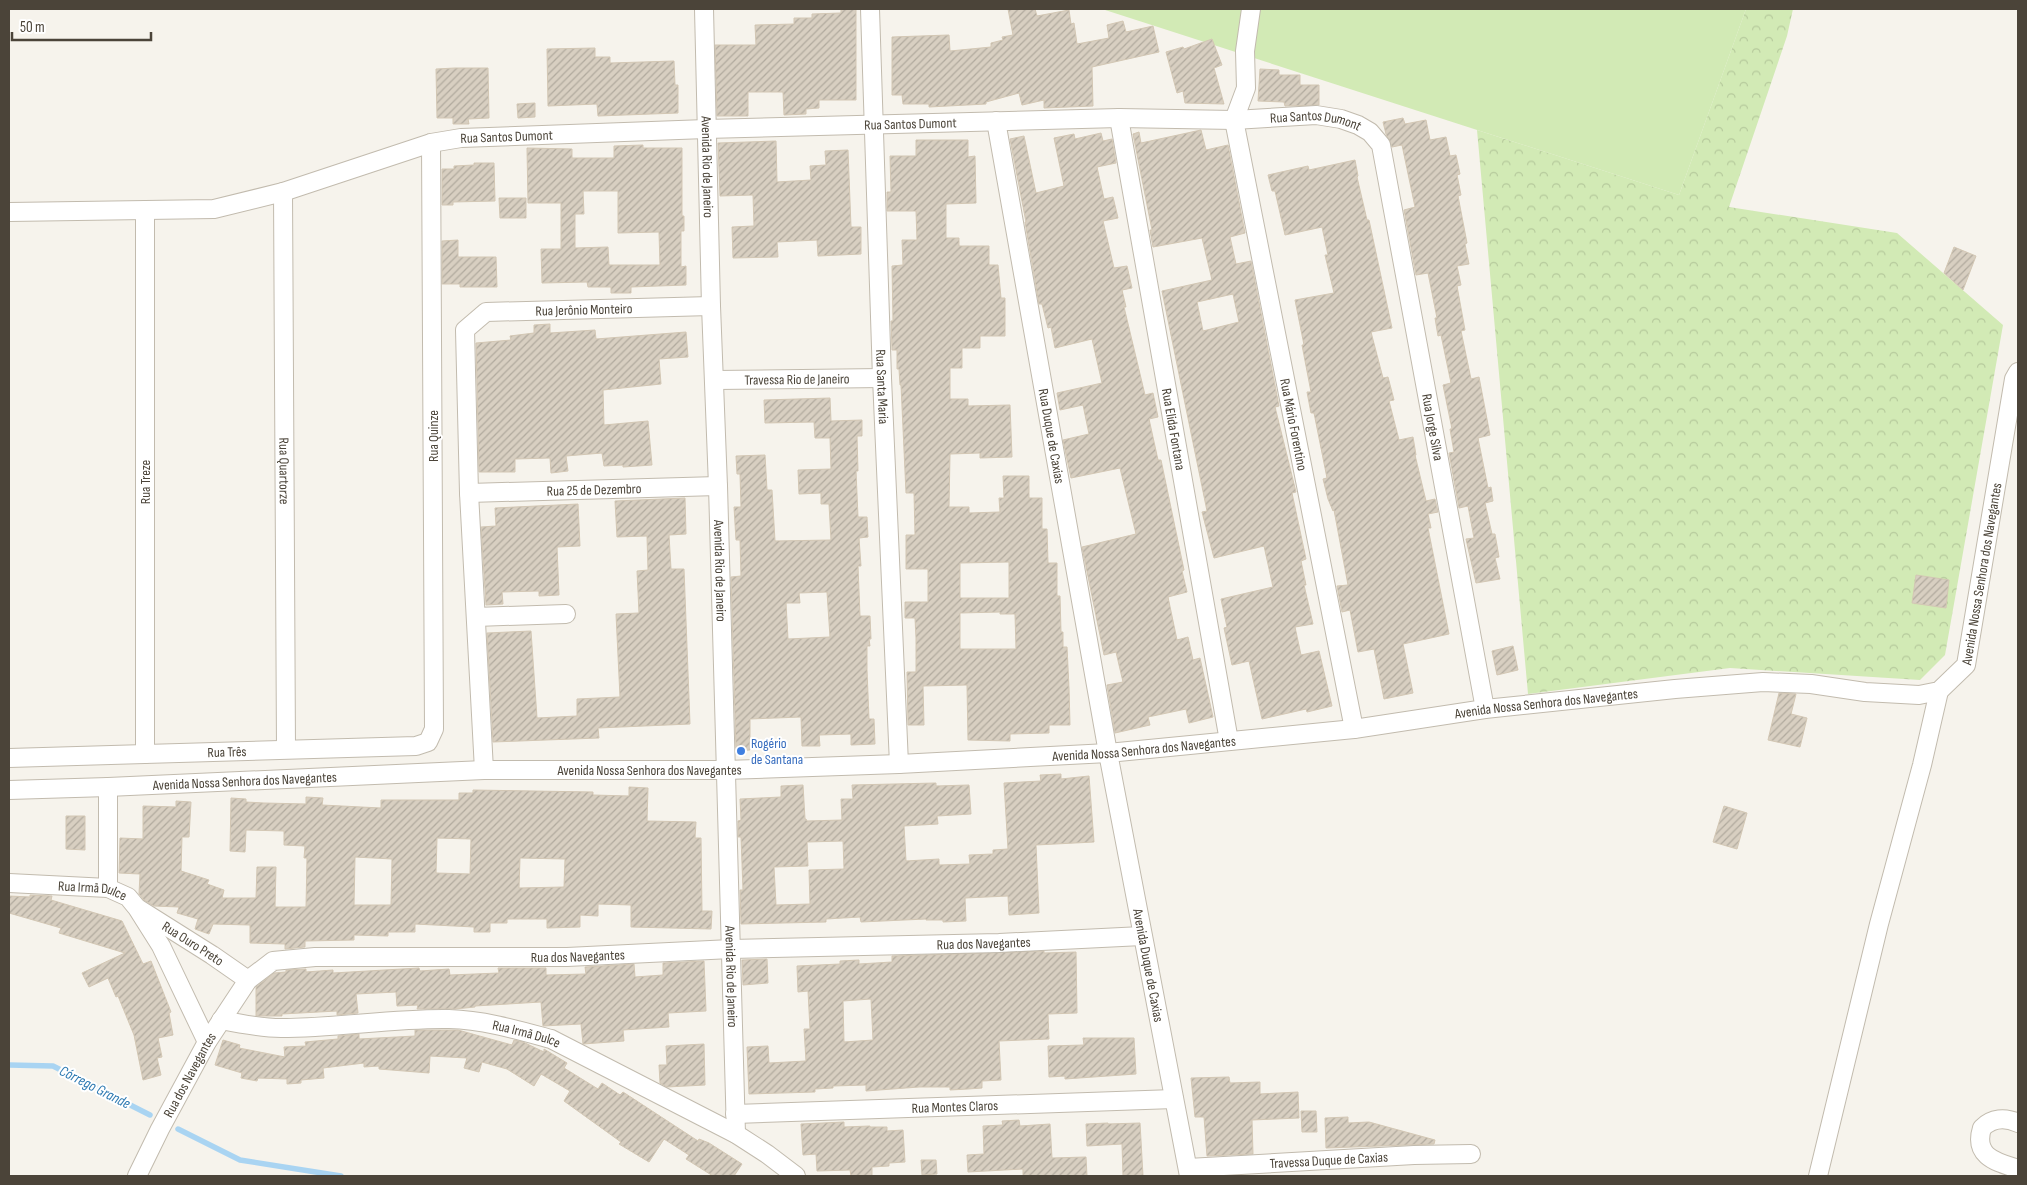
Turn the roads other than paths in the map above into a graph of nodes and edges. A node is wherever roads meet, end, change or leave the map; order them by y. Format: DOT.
graph roads {
  1 [pos="704,9"];
  2 [pos="870,9"];
  3 [pos="1251,9"];
  4 [pos="1119,118"];
  5 [pos="1234,120"];
  6 [pos="996,121"];
  7 [pos="873,125"];
  8 [pos="706,129"];
  9 [pos="431,143"];
  10 [pos="1381,146"];
  11 [pos="283,192"];
  12 [pos="145,210"];
  13 [pos="9,212"];
  14 [pos="711,306"];
  15 [pos="2018,372"];
  16 [pos="882,378"];
  17 [pos="714,380"];
  18 [pos="718,486"];
  19 [pos="470,493"];
  20 [pos="566,614"];
  21 [pos="476,617"];
  22 [pos="1939,691"];
  23 [pos="1484,709"];
  24 [pos="434,729"];
  25 [pos="1354,729"];
  26 [pos="1229,741"];
  27 [pos="286,749"];
  28 [pos="1108,753"];
  29 [pos="145,754"];
  30 [pos="9,758"];
  31 [pos="899,764"];
  32 [pos="484,770"];
  33 [pos="725,770"];
  34 [pos="108,787"];
  35 [pos="9,790"];
  36 [pos="9,883"];
  37 [pos="108,888"];
  38 [pos="137,908"];
  39 [pos="1142,936"];
  40 [pos="731,948"];
  41 [pos="248,980"];
  42 [pos="221,1020"];
  43 [pos="207,1042"];
  44 [pos="1174,1099"];
  45 [pos="735,1114"];
  46 [pos="2018,1123"];
  47 [pos="736,1134"];
  48 [pos="1470,1154"];
  49 [pos="2018,1169"];
  50 [pos="1188,1172"];
  51 [pos="137,1176"];
  52 [pos="796,1176"];
  53 [pos="1818,1176"];
  1 -- 8 [label="street, Avenida Rio de Janeiro"];
  2 -- 7 [label="street, Rua Santa Maria"];
  3 -- 5 [label="street"];
  4 -- 5 [label="street, Rua Santos Dumont"];
  4 -- 6 [label="street, Rua Santos Dumont"];
  4 -- 26 [label="street, Rua Elida Fontana"];
  5 -- 10 [label="street, Rua Santos Dumont"];
  5 -- 25 [label="street, Rua Mário Forentino"];
  6 -- 7 [label="street, Rua Santos Dumont"];
  6 -- 28 [label="street, Rua Duque de Caxias"];
  7 -- 8 [label="street, Rua Santos Dumont"];
  7 -- 16 [label="street, Rua Santa Maria"];
  8 -- 9 [label="street, Rua Santos Dumont"];
  8 -- 14 [label="street, Avenida Rio de Janeiro"];
  9 -- 11 [label="street, Rua Santos Dumont"];
  9 -- 24 [label="street, Rua Quinze"];
  10 -- 23 [label="street, Rua Jorge Silva"];
  11 -- 12 [label="street, Rua Santos Dumont"];
  11 -- 27 [label="street, Rua Quartorze"];
  12 -- 13 [label="street, Rua Santos Dumont"];
  12 -- 29 [label="street, Rua Treze"];
  14 -- 17 [label="street, Avenida Rio de Janeiro"];
  14 -- 19 [label="street, Rua Jerônio Monteiro"];
  15 -- 22 [label="street, Avenida Nossa Senhora dos Navegantes"];
  16 -- 17 [label="street, Travessa Rio de Janeiro"];
  16 -- 31 [label="street, Rua Santa Maria"];
  17 -- 18 [label="street, Avenida Rio de Janeiro"];
  18 -- 19 [label="street, Rua 25 de Dezembro"];
  18 -- 33 [label="street, Avenida Rio de Janeiro"];
  19 -- 21 [label="street"];
  20 -- 21 [label="street"];
  21 -- 32 [label="street"];
  22 -- 23 [label="street, Avenida Nossa Senhora dos Navegantes"];
  22 -- 53 [label="street"];
  23 -- 25 [label="street, Avenida Nossa Senhora dos Navegantes"];
  24 -- 27 [label="street, Rua Três"];
  25 -- 26 [label="street, Avenida Nossa Senhora dos Navegantes"];
  26 -- 28 [label="street, Avenida Nossa Senhora dos Navegantes"];
  27 -- 29 [label="street, Rua Três"];
  28 -- 31 [label="street, Avenida Nossa Senhora dos Navegantes"];
  28 -- 39 [label="street, Avenida Duque de Caxias"];
  29 -- 30 [label="street, Rua Três"];
  31 -- 33 [label="street, Avenida Nossa Senhora dos Navegantes"];
  32 -- 33 [label="street, Avenida Nossa Senhora dos Navegantes"];
  32 -- 34 [label="street, Avenida Nossa Senhora dos Navegantes"];
  33 -- 40 [label="street, Avenida Rio de Janeiro"];
  34 -- 35 [label="street, Avenida Nossa Senhora dos Navegantes"];
  34 -- 37 [label="street"];
  36 -- 37 [label="street, Rua Irmã Dulce"];
  37 -- 38 [label="street, Rua Irmã Dulce"];
  38 -- 41 [label="street, Rua Ouro Preto"];
  38 -- 43 [label="street, Rua Irmã Dulce"];
  39 -- 40 [label="street, Rua dos Navegantes"];
  39 -- 44 [label="street, Avenida Duque de Caxias"];
  40 -- 41 [label="street, Rua dos Navegantes"];
  40 -- 45 [label="street, Avenida Rio de Janeiro"];
  41 -- 42 [label="street, Rua dos Navegantes"];
  42 -- 43 [label="street, Rua dos Navegantes"];
  42 -- 47 [label="street, Rua Irmã Dulce"];
  43 -- 51 [label="street, Rua dos Navegantes"];
  44 -- 45 [label="street, Rua Montes Claros"];
  44 -- 50 [label="street, Avenida Duque de Caxias"];
  45 -- 47 [label="street, Avenida Rio de Janeiro"];
  46 -- 49 [label="street"];
  47 -- 52 [label="street, Rua Irmã Dulce"];
  48 -- 50 [label="street, Travessa Duque de Caxias"];
}
